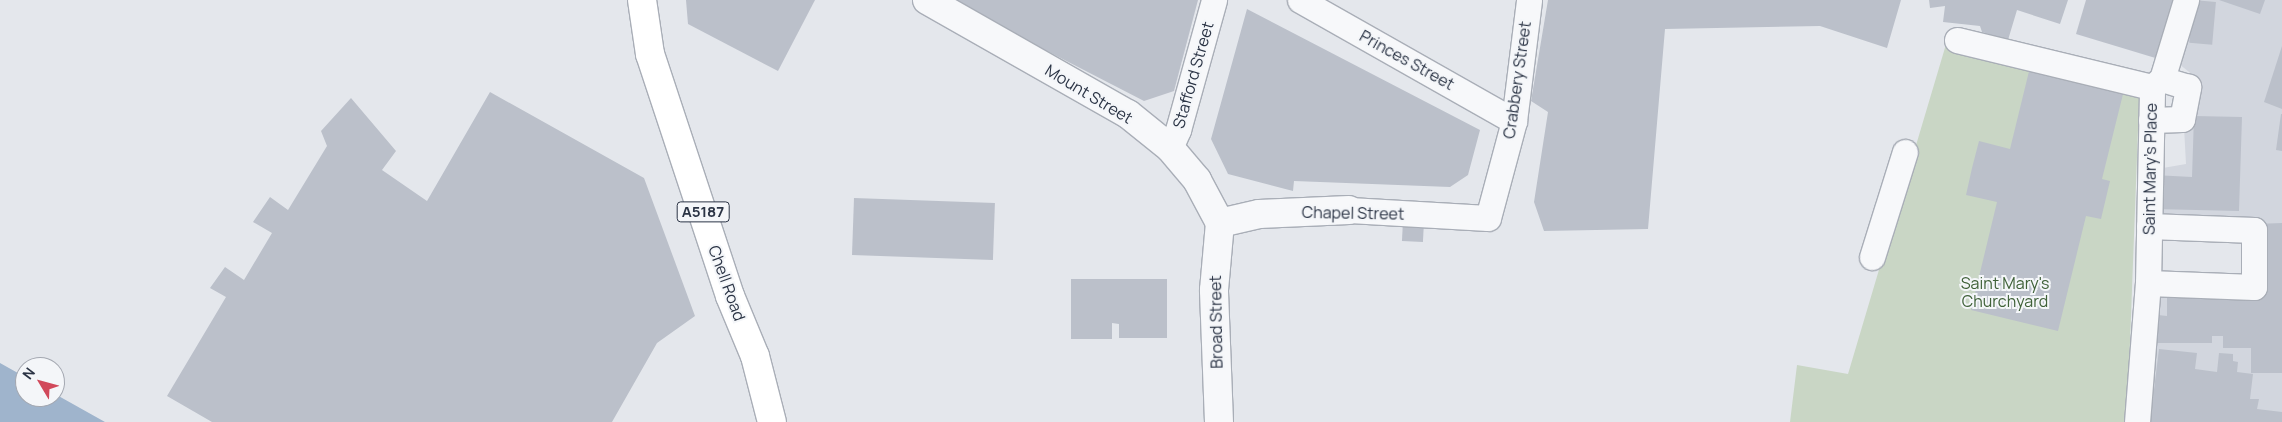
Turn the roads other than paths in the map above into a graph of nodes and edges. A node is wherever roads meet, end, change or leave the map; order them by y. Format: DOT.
graph roads {
  1 [pos="642,0"];
  2 [pos="926,0"];
  3 [pos="1214,0"];
  4 [pos="1300,0"];
  5 [pos="1528,0"];
  6 [pos="2186,0"];
  7 [pos="1957,40"];
  8 [pos="2157,83"];
  9 [pos="1514,120"];
  10 [pos="2151,120"];
  11 [pos="1170,148"];
  12 [pos="1905,152"];
  13 [pos="1349,210"];
  14 [pos="1488,218"];
  15 [pos="1220,223"];
  16 [pos="2149,226"];
  17 [pos="1872,257"];
  18 [pos="2148,283"];
  19 [pos="772,422"];
  20 [pos="1219,422"];
  21 [pos="2138,422"];
  1 -- 19 [label="highway, Chell Road / A5187"];
  2 -- 11 [label="street, Mount Street"];
  3 -- 11 [label="street, Stafford Street"];
  4 -- 9 [label="street, Princes Street"];
  5 -- 9 [label="street, Crabbery Street"];
  6 -- 8 [label="street"];
  7 -- 8 [label="street, Saint Mary's Place"];
  8 -- 10 [label="street, Saint Mary's Place"];
  8 -- 10 [label="street"];
  9 -- 14 [label="street, Crabbery Street"];
  10 -- 16 [label="street, Saint Mary's Place"];
  11 -- 15 [label="street, Mount Street"];
  12 -- 17 [label="street"];
  13 -- 14 [label="street, Chapel Street"];
  13 -- 15 [label="street, Chapel Street"];
  15 -- 20 [label="street, Broad Street"];
  16 -- 18 [label="street, Saint Mary's Place"];
  16 -- 18 [label="street"];
  18 -- 21 [label="street, Saint Mary's Place"];
}
